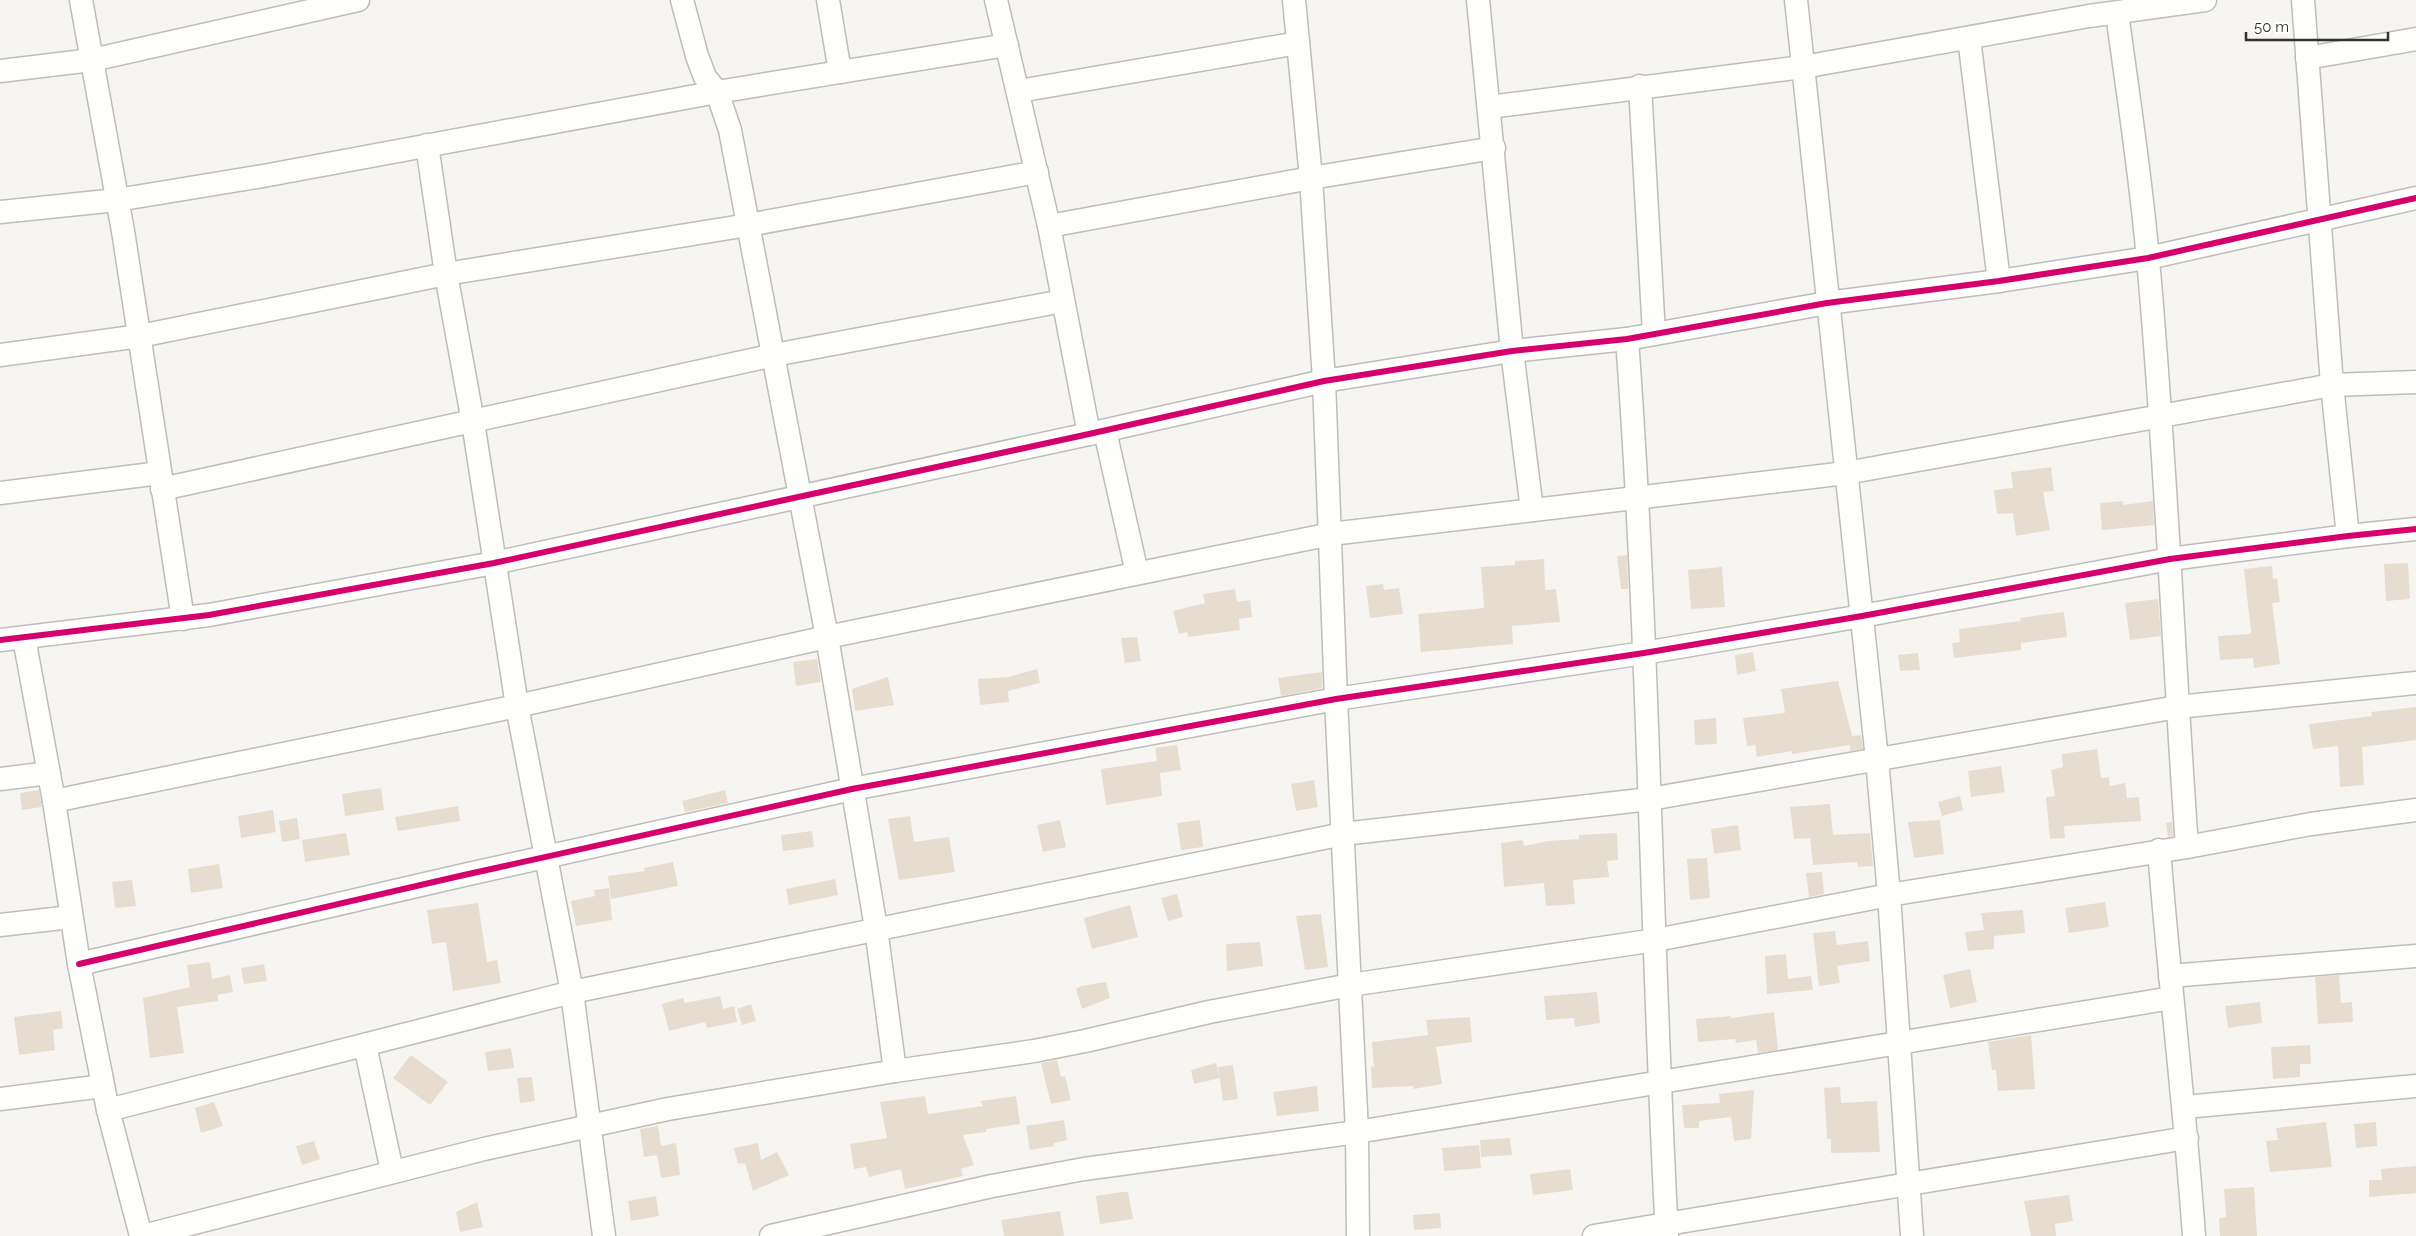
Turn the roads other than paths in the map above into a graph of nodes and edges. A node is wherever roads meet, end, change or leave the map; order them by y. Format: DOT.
graph roads {
  1 [pos="81,0"];
  2 [pos="358,0"];
  3 [pos="682,0"];
  4 [pos="828,0"];
  5 [pos="996,0"];
  6 [pos="1294,0"];
  7 [pos="1478,0"];
  8 [pos="1796,0"];
  9 [pos="2204,0"];
  10 [pos="2303,0"];
  11 [pos="2088,8"];
  12 [pos="2117,13"];
  13 [pos="1969,38"];
  14 [pos="2416,39"];
  15 [pos="1298,43"];
  16 [pos="1007,45"];
  17 [pos="2308,58"];
  18 [pos="92,60"];
  19 [pos="1803,66"];
  20 [pos="0,70"];
  21 [pos="840,72"];
  22 [pos="1640,86"];
  23 [pos="1019,91"];
  24 [pos="717,92"];
  25 [pos="1489,108"];
  26 [pos="428,146"];
  27 [pos="1494,148"];
  28 [pos="1037,172"];
  29 [pos="1311,178"];
  30 [pos="2416,198"];
  31 [pos="117,200"];
  32 [pos="0,212"];
  33 [pos="2320,219"];
  34 [pos="748,225"];
  35 [pos="1049,226"];
  36 [pos="2148,258"];
  37 [pos="446,274"];
  38 [pos="1999,281"];
  39 [pos="1064,301"];
  40 [pos="1827,303"];
  41 [pos="1654,334"];
  42 [pos="140,336"];
  43 [pos="1627,339"];
  44 [pos="1512,351"];
  45 [pos="0,355"];
  46 [pos="774,355"];
  47 [pos="1324,381"];
  48 [pos="2416,382"];
  49 [pos="2332,384"];
  50 [pos="2160,414"];
  51 [pos="473,422"];
  52 [pos="1097,433"];
  53 [pos="1846,473"];
  54 [pos="161,481"];
  55 [pos="0,494"];
  56 [pos="800,496"];
  57 [pos="1638,497"];
  58 [pos="1532,510"];
  59 [pos="2416,529"];
  60 [pos="1331,534"];
  61 [pos="2348,536"];
  62 [pos="2170,558"];
  63 [pos="494,563"];
  64 [pos="1137,573"];
  65 [pos="1862,616"];
  66 [pos="183,619"];
  67 [pos="827,637"];
  68 [pos="24,638"];
  69 [pos="0,640"];
  70 [pos="1644,653"];
  71 [pos="2416,683"];
  72 [pos="1336,699"];
  73 [pos="517,706"];
  74 [pos="2177,708"];
  75 [pos="1877,759"];
  76 [pos="49,773"];
  77 [pos="0,779"];
  78 [pos="852,789"];
  79 [pos="1650,799"];
  80 [pos="54,801"];
  81 [pos="2416,810"];
  82 [pos="1343,834"];
  83 [pos="2187,847"];
  84 [pos="2159,850"];
  85 [pos="546,858"];
  86 [pos="1889,895"];
  87 [pos="71,917"];
  88 [pos="0,925"];
  89 [pos="876,928"];
  90 [pos="1656,940"];
  91 [pos="2416,956"];
  92 [pos="79,964"];
  93 [pos="1350,985"];
  94 [pos="2171,987"];
  95 [pos="572,992"];
  96 [pos="1899,1044"];
  97 [pos="365,1045"];
  98 [pos="895,1071"];
  99 [pos="1659,1083"];
  100 [pos="103,1086"];
  101 [pos="2416,1086"];
  102 [pos="0,1099"];
  103 [pos="2184,1107"];
  104 [pos="108,1110"];
  105 [pos="589,1125"];
  106 [pos="1357,1132"];
  107 [pos="2187,1138"];
  108 [pos="392,1171"];
  109 [pos="1908,1184"];
  110 [pos="1667,1230"];
  111 [pos="142,1236"];
  112 [pos="604,1236"];
  113 [pos="771,1236"];
  114 [pos="1358,1236"];
  115 [pos="1594,1236"];
  116 [pos="1912,1236"];
  117 [pos="2194,1236"];
  1 -- 18 [label="street"];
  2 -- 18 [label="street"];
  3 -- 24 [label="street"];
  4 -- 21 [label="street"];
  5 -- 16 [label="street"];
  6 -- 15 [label="street"];
  7 -- 25 [label="street"];
  8 -- 19 [label="street"];
  9 -- 12 [label="street"];
  10 -- 17 [label="street"];
  11 -- 12 [label="street"];
  11 -- 13 [label="street"];
  12 -- 36 [label="street"];
  13 -- 19 [label="street"];
  13 -- 38 [label="street"];
  14 -- 17 [label="street"];
  15 -- 23 [label="street"];
  15 -- 29 [label="street"];
  16 -- 21 [label="street"];
  16 -- 23 [label="street"];
  17 -- 33 [label="street"];
  18 -- 20 [label="street"];
  18 -- 31 [label="street"];
  19 -- 22 [label="street"];
  19 -- 40 [label="street"];
  21 -- 24 [label="street"];
  22 -- 25 [label="street"];
  22 -- 41 [label="street"];
  23 -- 28 [label="street"];
  24 -- 26 [label="street"];
  24 -- 34 [label="street"];
  25 -- 27 [label="street"];
  26 -- 31 [label="street"];
  26 -- 37 [label="street"];
  27 -- 29 [label="street"];
  27 -- 44 [label="street"];
  28 -- 34 [label="street"];
  28 -- 35 [label="street"];
  29 -- 35 [label="street"];
  29 -- 47 [label="street"];
  30 -- 33 [label="street"];
  31 -- 32 [label="street"];
  31 -- 42 [label="street"];
  33 -- 36 [label="street"];
  33 -- 49 [label="street"];
  34 -- 37 [label="street"];
  34 -- 46 [label="street"];
  35 -- 39 [label="street"];
  36 -- 38 [label="street"];
  36 -- 50 [label="street"];
  37 -- 42 [label="street"];
  37 -- 51 [label="street"];
  38 -- 40 [label="street"];
  39 -- 46 [label="street"];
  39 -- 52 [label="street"];
  40 -- 41 [label="street"];
  40 -- 53 [label="street"];
  41 -- 43 [label="street"];
  42 -- 45 [label="street"];
  42 -- 54 [label="street"];
  43 -- 44 [label="street"];
  43 -- 57 [label="street"];
  44 -- 47 [label="street"];
  44 -- 58 [label="street"];
  46 -- 51 [label="street"];
  46 -- 56 [label="street"];
  47 -- 52 [label="street"];
  47 -- 60 [label="street"];
  48 -- 49 [label="street"];
  49 -- 50 [label="street"];
  49 -- 61 [label="street"];
  50 -- 53 [label="street"];
  50 -- 62 [label="street"];
  51 -- 54 [label="street"];
  51 -- 63 [label="street"];
  52 -- 56 [label="street"];
  52 -- 64 [label="street"];
  53 -- 57 [label="street"];
  53 -- 65 [label="street"];
  54 -- 55 [label="street"];
  54 -- 66 [label="street"];
  56 -- 63 [label="street"];
  56 -- 67 [label="street"];
  57 -- 58 [label="street"];
  57 -- 70 [label="street"];
  58 -- 60 [label="street"];
  59 -- 61 [label="street"];
  60 -- 64 [label="street"];
  60 -- 72 [label="street"];
  61 -- 62 [label="street"];
  62 -- 65 [label="street"];
  62 -- 74 [label="street"];
  63 -- 66 [label="street"];
  63 -- 73 [label="street"];
  64 -- 67 [label="street"];
  65 -- 70 [label="street"];
  65 -- 75 [label="street"];
  66 -- 68 [label="street"];
  67 -- 73 [label="street"];
  67 -- 78 [label="street"];
  68 -- 69 [label="street"];
  68 -- 76 [label="street"];
  70 -- 72 [label="street"];
  70 -- 79 [label="street"];
  71 -- 74 [label="street"];
  72 -- 78 [label="street"];
  72 -- 82 [label="street"];
  73 -- 80 [label="street"];
  73 -- 85 [label="street"];
  74 -- 75 [label="street"];
  74 -- 83 [label="street"];
  75 -- 79 [label="street"];
  75 -- 86 [label="street"];
  76 -- 77 [label="street"];
  76 -- 80 [label="street"];
  78 -- 85 [label="street"];
  78 -- 89 [label="street"];
  79 -- 82 [label="street"];
  79 -- 90 [label="street"];
  80 -- 87 [label="street"];
  81 -- 83 [label="street"];
  82 -- 89 [label="street"];
  82 -- 93 [label="street"];
  83 -- 84 [label="street"];
  84 -- 86 [label="street"];
  84 -- 94 [label="street"];
  85 -- 92 [label="street"];
  85 -- 95 [label="street"];
  86 -- 90 [label="street"];
  86 -- 96 [label="street"];
  87 -- 88 [label="street"];
  87 -- 92 [label="street"];
  89 -- 95 [label="street"];
  89 -- 98 [label="street"];
  90 -- 93 [label="street"];
  90 -- 99 [label="street"];
  91 -- 94 [label="street"];
  92 -- 100 [label="street"];
  93 -- 98 [label="street"];
  93 -- 106 [label="street"];
  94 -- 96 [label="street"];
  94 -- 103 [label="street"];
  95 -- 97 [label="street"];
  95 -- 105 [label="street"];
  96 -- 99 [label="street"];
  96 -- 109 [label="street"];
  97 -- 104 [label="street"];
  97 -- 108 [label="street"];
  98 -- 105 [label="street"];
  99 -- 106 [label="street"];
  99 -- 110 [label="street"];
  100 -- 102 [label="street"];
  100 -- 104 [label="street"];
  101 -- 103 [label="street"];
  103 -- 107 [label="street"];
  104 -- 111 [label="street"];
  105 -- 108 [label="street"];
  105 -- 112 [label="street"];
  106 -- 113 [label="street"];
  106 -- 114 [label="street"];
  107 -- 109 [label="street"];
  107 -- 117 [label="street"];
  108 -- 111 [label="street"];
  109 -- 110 [label="street"];
  109 -- 116 [label="street"];
  110 -- 115 [label="street"];
}
